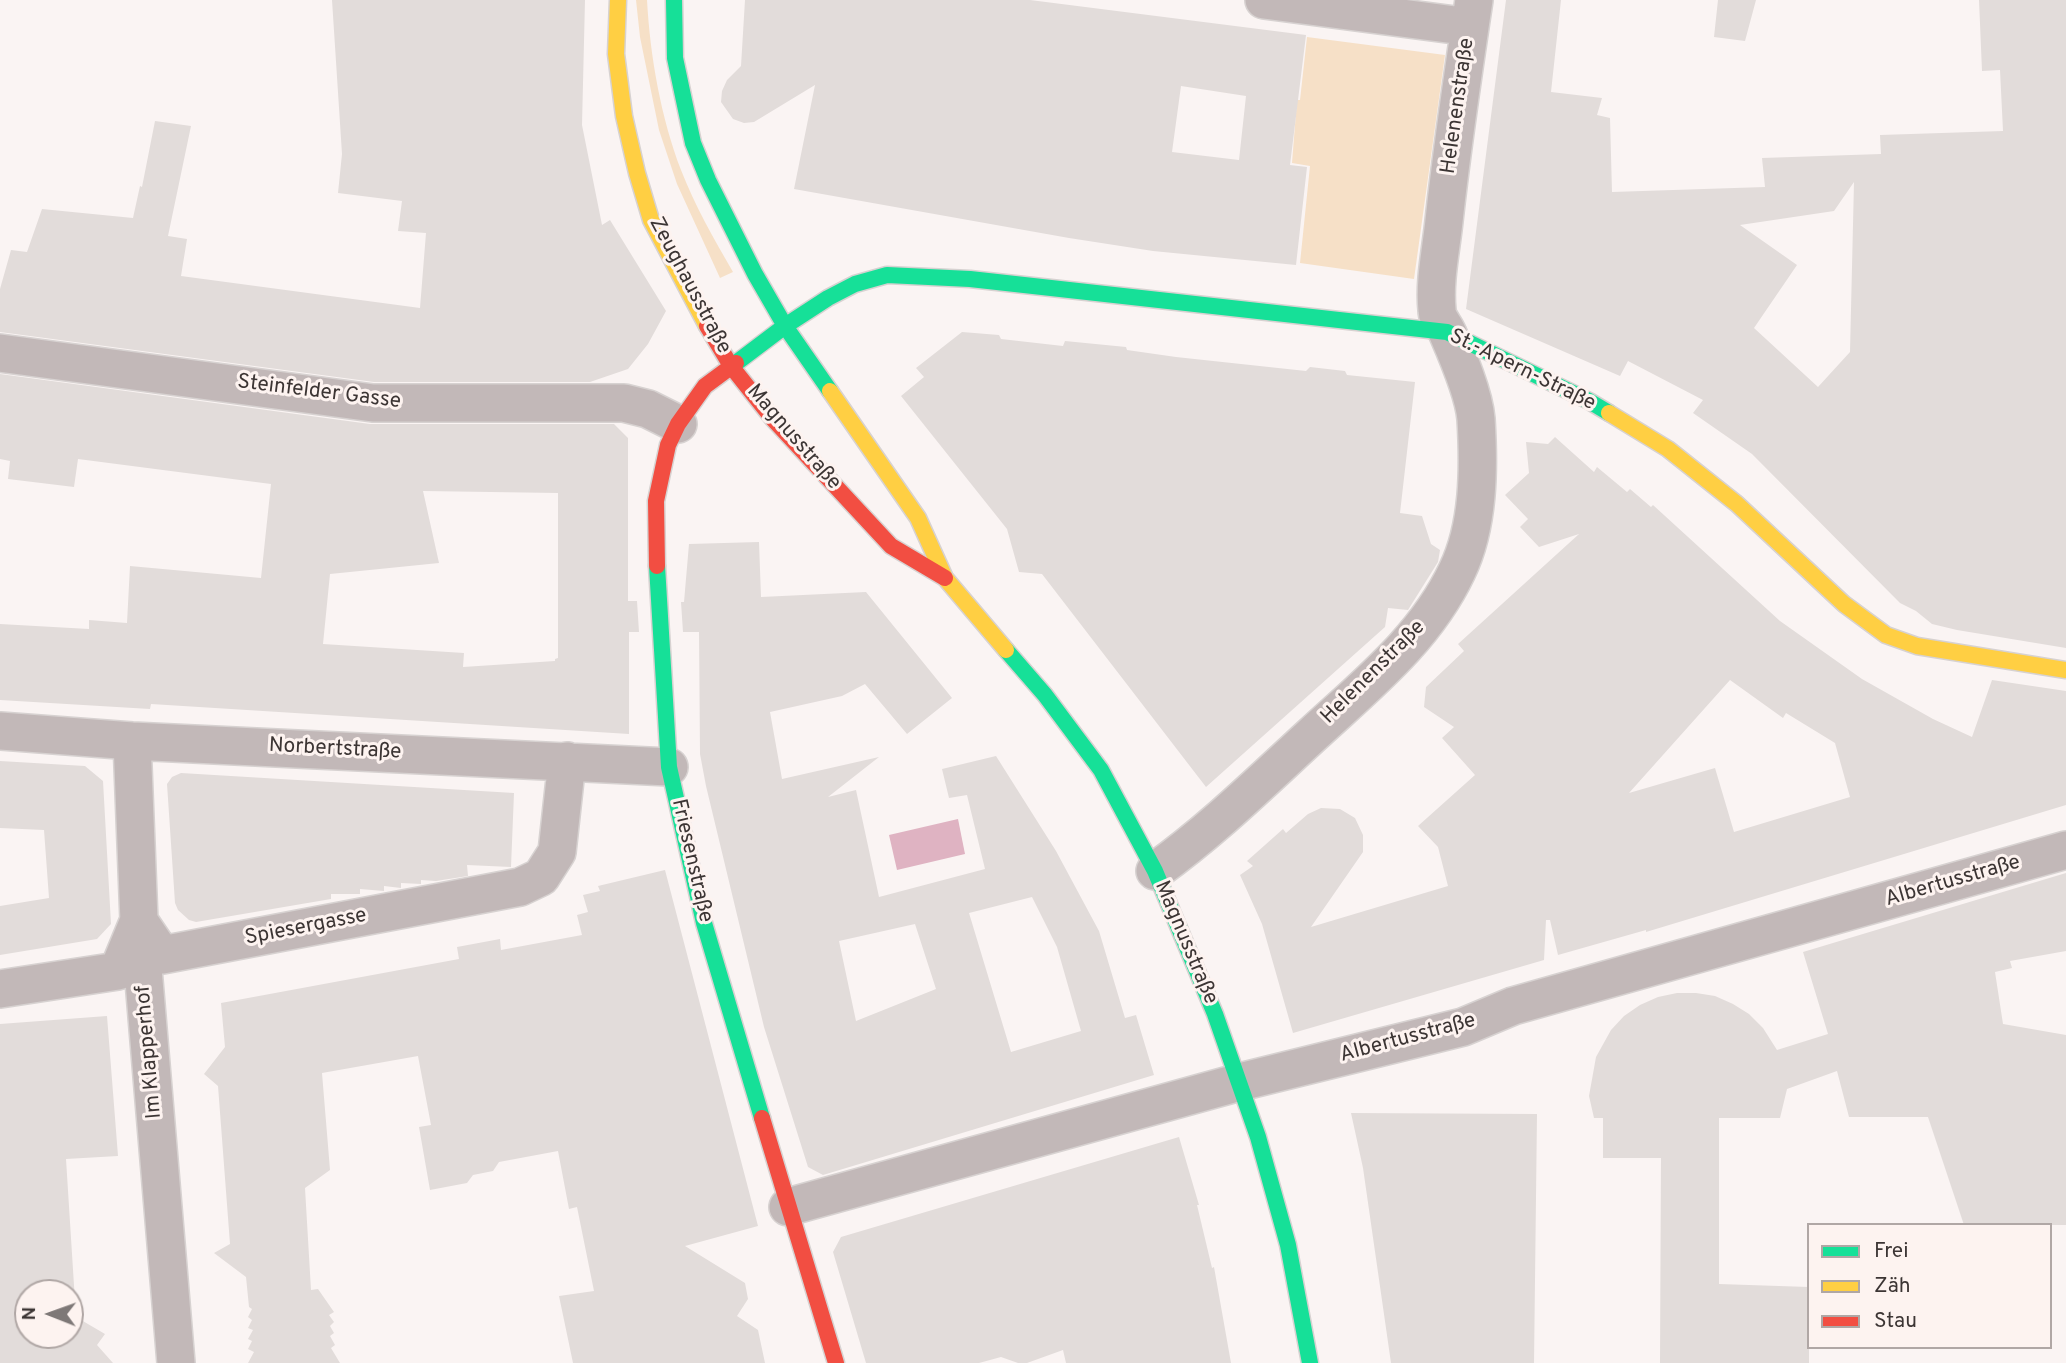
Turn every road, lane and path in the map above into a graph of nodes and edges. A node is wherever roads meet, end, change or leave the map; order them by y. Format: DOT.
graph roads {
  1 [pos="618,0"];
  2 [pos="674,0"];
  3 [pos="1264,0"];
  4 [pos="1472,13"];
  5 [pos="785,326"];
  6 [pos="1447,332"];
  7 [pos="0,353"];
  8 [pos="731,366"];
  9 [pos="678,424"];
  10 [pos="945,578"];
  11 [pos="2066,670"];
  12 [pos="0,731"];
  13 [pos="132,741"];
  14 [pos="568,761"];
  15 [pos="669,767"];
  16 [pos="2066,850"];
  17 [pos="1154,871"];
  18 [pos="139,921"];
  19 [pos="0,989"];
  20 [pos="1240,1082"];
  21 [pos="788,1207"];
  22 [pos="176,1363"];
  23 [pos="836,1363"];
  24 [pos="1310,1363"];
  1 -- 8 [label="street, Zeughausstraße"];
  2 -- 5 [label="street"];
  3 -- 4 [label="street"];
  4 -- 6 [label="street, Helenenstraße"];
  5 -- 6 [label="street, St.-Apern-Straße"];
  5 -- 8 [label="street, Magnusstraße"];
  5 -- 10 [label="street, Magnusstraße"];
  6 -- 11 [label="street, St.-Apern-Straße"];
  6 -- 17 [label="street, Helenenstraße"];
  7 -- 9 [label="street, Steinfelder Gasse"];
  8 -- 9 [label="street, Friesenstraße"];
  8 -- 10 [label="street, Magnusstraße"];
  9 -- 15 [label="street, Friesenstraße"];
  10 -- 17 [label="street, Magnusstraße"];
  12 -- 13 [label="street, Norbertstraße"];
  13 -- 14 [label="street, Norbertstraße"];
  13 -- 18 [label="street, Im Klapperhof"];
  14 -- 15 [label="street, Norbertstraße"];
  14 -- 18 [label="street, Spiesergasse"];
  15 -- 21 [label="street, Friesenstraße"];
  16 -- 20 [label="street, Albertusstraße"];
  17 -- 20 [label="street, Magnusstraße"];
  18 -- 19 [label="street"];
  18 -- 22 [label="street, Im Klapperhof"];
  20 -- 21 [label="street, Albertusstraße"];
  20 -- 24 [label="street, Magnusstraße"];
  21 -- 23 [label="street, Friesenstraße"];
}
